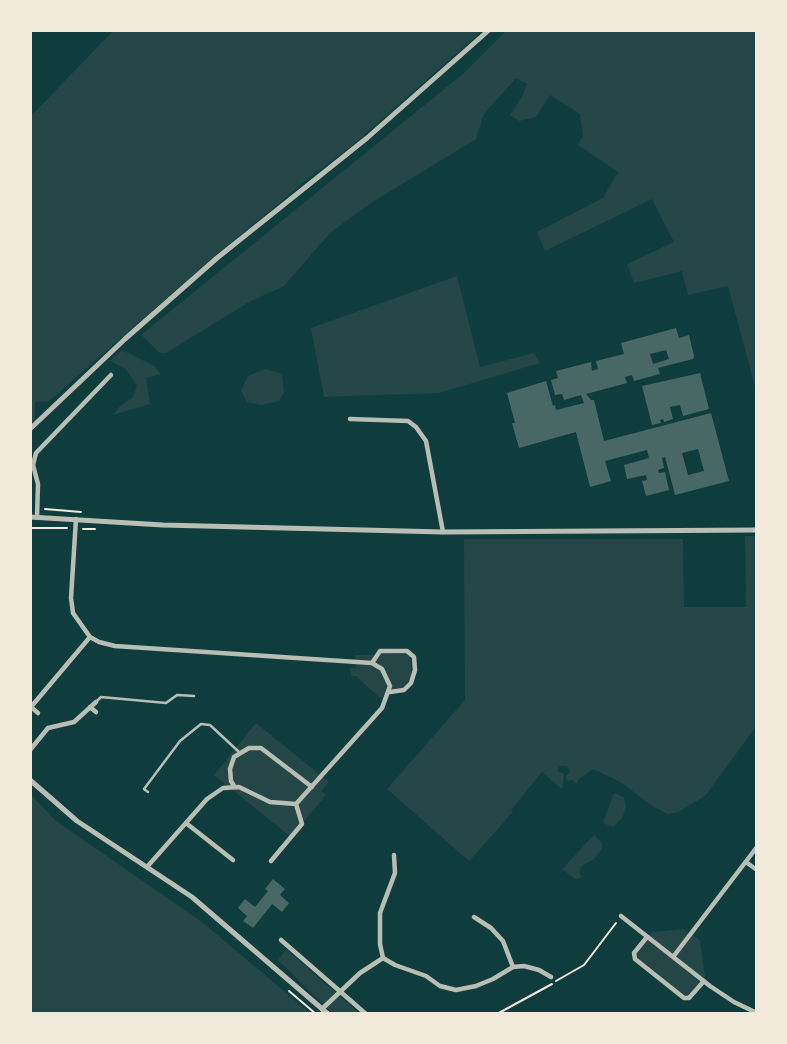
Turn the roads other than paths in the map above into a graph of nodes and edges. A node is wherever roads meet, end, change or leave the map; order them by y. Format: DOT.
graph roads {
  1 [pos="489,30"];
  2 [pos="111,375"];
  3 [pos="350,419"];
  4 [pos="30,429"];
  5 [pos="30,517"];
  6 [pos="37,517"];
  7 [pos="76,519"];
  8 [pos="757,530"];
  9 [pos="443,532"];
  10 [pos="90,637"];
  11 [pos="372,663"];
  12 [pos="390,692"];
  13 [pos="194,695"];
  14 [pos="96,702"];
  15 [pos="90,707"];
  16 [pos="96,712"];
  17 [pos="38,713"];
  18 [pos="30,750"];
  19 [pos="239,752"];
  20 [pos="30,780"];
  21 [pos="234,786"];
  22 [pos="312,788"];
  23 [pos="148,792"];
  24 [pos="296,804"];
  25 [pos="186,823"];
  26 [pos="757,847"];
  27 [pos="394,855"];
  28 [pos="233,860"];
  29 [pos="271,861"];
  30 [pos="746,862"];
  31 [pos="147,867"];
  32 [pos="757,870"];
  33 [pos="621,916"];
  34 [pos="474,917"];
  35 [pos="647,937"];
  36 [pos="281,940"];
  37 [pos="673,957"];
  38 [pos="383,958"];
  39 [pos="513,967"];
  40 [pos="551,977"];
  41 [pos="704,981"];
  42 [pos="341,991"];
  43 [pos="322,1009"];
  44 [pos="757,1013"];
  45 [pos="328,1014"];
  46 [pos="366,1014"];
  1 -- 4 [label="street"];
  2 -- 6 [label="street"];
  3 -- 9 [label="street"];
  5 -- 6 [label="street"];
  6 -- 7 [label="street"];
  7 -- 9 [label="street"];
  7 -- 10 [label="street"];
  8 -- 9 [label="street"];
  10 -- 11 [label="street"];
  10 -- 17 [label="street"];
  11 -- 12 [label="street"];
  11 -- 12 [label="street"];
  12 -- 22 [label="street"];
  13 -- 14 [label="lane"];
  14 -- 15 [label="street"];
  15 -- 16 [label="street"];
  15 -- 18 [label="street"];
  19 -- 21 [label="street"];
  19 -- 22 [label="street"];
  19 -- 23 [label="lane"];
  20 -- 31 [label="street"];
  21 -- 24 [label="street"];
  21 -- 25 [label="street"];
  22 -- 24 [label="street"];
  24 -- 29 [label="street"];
  25 -- 28 [label="street"];
  25 -- 31 [label="street"];
  26 -- 30 [label="street"];
  27 -- 38 [label="street"];
  30 -- 32 [label="street"];
  30 -- 37 [label="street"];
  31 -- 43 [label="street"];
  33 -- 35 [label="street"];
  34 -- 39 [label="street"];
  35 -- 37 [label="street"];
  35 -- 41 [label="street"];
  36 -- 42 [label="street"];
  37 -- 41 [label="street"];
  38 -- 39 [label="street"];
  38 -- 42 [label="street"];
  39 -- 40 [label="street"];
  41 -- 44 [label="street"];
  42 -- 43 [label="street"];
  42 -- 46 [label="street"];
  43 -- 45 [label="street"];
}
